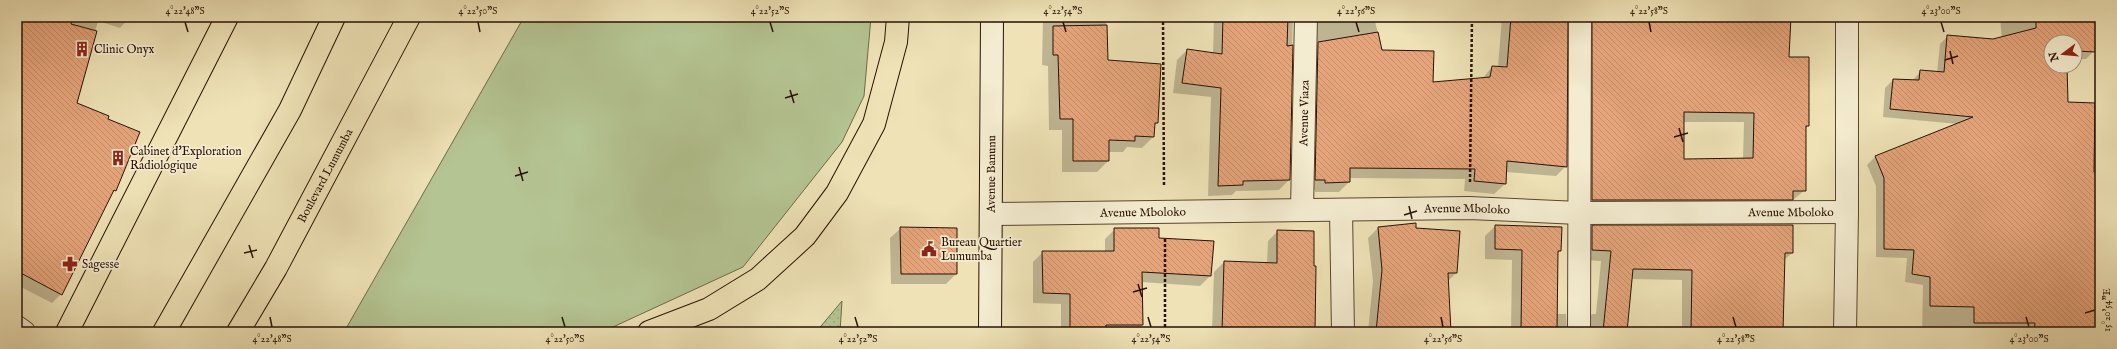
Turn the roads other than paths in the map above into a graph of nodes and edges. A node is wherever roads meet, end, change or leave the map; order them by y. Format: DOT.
graph roads {
  1 [pos="227,17"];
  2 [pos="334,17"];
  3 [pos="409,17"];
  4 [pos="898,17"];
  5 [pos="992,17"];
  6 [pos="1306,17"];
  7 [pos="1580,17"];
  8 [pos="1847,17"];
  9 [pos="1302,209"];
  10 [pos="1341,210"];
  11 [pos="1848,212"];
  12 [pos="991,214"];
  13 [pos="1579,214"];
  14 [pos="17,327"];
  15 [pos="24,332"];
  16 [pos="67,332"];
  17 [pos="164,332"];
  18 [pos="238,332"];
  19 [pos="649,332"];
  20 [pos="990,332"];
  21 [pos="1343,332"];
  22 [pos="1579,332"];
  23 [pos="1845,332"];
  1 -- 16 [label="highway"];
  2 -- 17 [label="highway"];
  3 -- 18 [label="highway, Boulevard Lumumba"];
  4 -- 19 [label="highway"];
  5 -- 12 [label="street, Avenue Banunu"];
  6 -- 9 [label="street, Avenue Viaza"];
  7 -- 13 [label="street"];
  8 -- 11 [label="street"];
  9 -- 10 [label="street, Avenue Mboloko"];
  9 -- 12 [label="street, Avenue Mboloko"];
  10 -- 13 [label="street, Avenue Mboloko"];
  10 -- 21 [label="street"];
  11 -- 13 [label="street, Avenue Mboloko"];
  11 -- 23 [label="street"];
  12 -- 20 [label="street, Avenue Banunu"];
  13 -- 22 [label="street"];
  14 -- 15 [label="street"];
}
